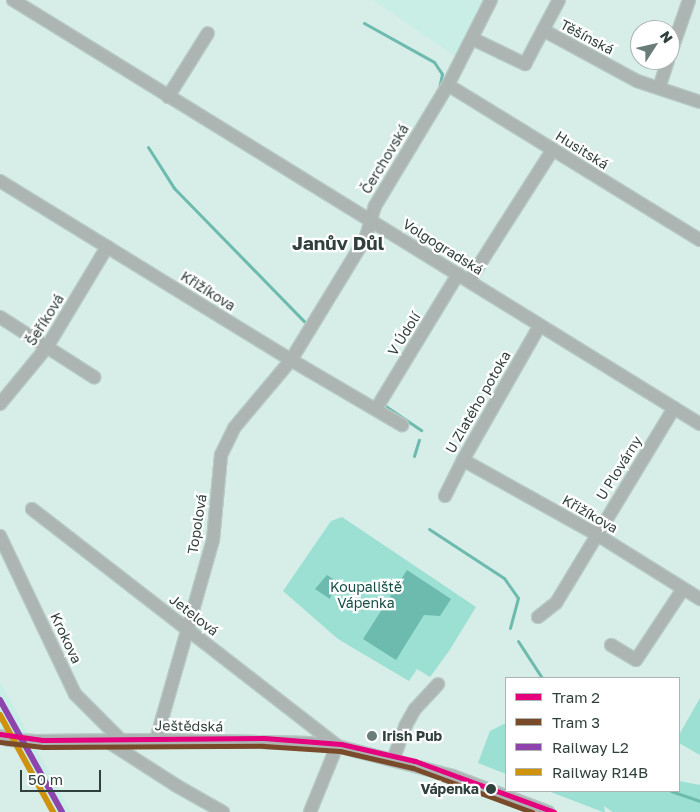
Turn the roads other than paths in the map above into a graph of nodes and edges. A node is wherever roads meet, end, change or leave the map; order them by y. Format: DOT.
graph roads {
  1 [pos="13,0"];
  2 [pos="492,0"];
  3 [pos="559,0"];
  4 [pos="689,0"];
  5 [pos="680,26"];
  6 [pos="543,30"];
  7 [pos="208,33"];
  8 [pos="473,39"];
  9 [pos="665,70"];
  10 [pos="448,85"];
  11 [pos="659,88"];
  12 [pos="168,97"];
  13 [pos="700,102"];
  14 [pos="553,149"];
  15 [pos="0,181"];
  16 [pos="371,220"];
  17 [pos="700,240"];
  18 [pos="106,246"];
  19 [pos="464,277"];
  20 [pos="0,317"];
  21 [pos="540,324"];
  22 [pos="47,347"];
  23 [pos="290,360"];
  24 [pos="94,376"];
  25 [pos="0,404"];
  26 [pos="674,408"];
  27 [pos="376,409"];
  28 [pos="700,424"];
  29 [pos="402,425"];
  30 [pos="462,460"];
  31 [pos="445,496"];
  32 [pos="32,510"];
  33 [pos="596,534"];
  34 [pos="0,536"];
  35 [pos="682,589"];
  36 [pos="700,599"];
  37 [pos="538,617"];
  38 [pos="188,628"];
  39 [pos="611,645"];
  40 [pos="438,684"];
  41 [pos="0,736"];
  42 [pos="156,740"];
  43 [pos="107,741"];
  44 [pos="122,741"];
  45 [pos="337,746"];
  46 [pos="393,760"];
  47 [pos="223,812"];
  48 [pos="310,812"];
  49 [pos="548,812"];
  1 -- 12 [label="street, Volgogradská"];
  2 -- 8 [label="street, Čerchovská"];
  3 -- 6 [label="street"];
  4 -- 5 [label="street"];
  6 -- 8 [label="street"];
  6 -- 11 [label="street, Těšínská"];
  7 -- 12 [label="street"];
  8 -- 10 [label="street, Čerchovská"];
  9 -- 11 [label="street"];
  10 -- 14 [label="street, Husitská"];
  10 -- 16 [label="street, Čerchovská"];
  11 -- 13 [label="street, Těšínská"];
  12 -- 16 [label="street, Volgogradská"];
  14 -- 17 [label="street, Husitská"];
  14 -- 19 [label="street, V Údolí"];
  15 -- 18 [label="street, Křižíkova"];
  16 -- 19 [label="street, Volgogradská"];
  16 -- 23 [label="street, Čerchovská"];
  18 -- 22 [label="street, Šeříková"];
  18 -- 23 [label="street, Křižíkova"];
  19 -- 21 [label="street, Volgogradská"];
  19 -- 27 [label="street, V Údolí"];
  20 -- 22 [label="street"];
  21 -- 26 [label="street, Volgogradská"];
  21 -- 30 [label="street, U Zlatého potoka"];
  22 -- 24 [label="street"];
  22 -- 25 [label="street, Šeříková"];
  23 -- 27 [label="street, Křižíkova"];
  23 -- 38 [label="street, Topolová"];
  26 -- 28 [label="street, Volgogradská"];
  26 -- 33 [label="street, U Plovárny"];
  27 -- 29 [label="street, Křižíkova"];
  30 -- 31 [label="street, U Zlatého potoka"];
  30 -- 33 [label="street, Křižíkova"];
  32 -- 38 [label="street, Jetelová"];
  33 -- 35 [label="street, Křižíkova"];
  33 -- 37 [label="street, U Plovárny"];
  34 -- 44 [label="street, Krokova"];
  35 -- 36 [label="street, Křižíkova"];
  35 -- 39 [label="street"];
  38 -- 42 [label="street, Topolová"];
  38 -- 45 [label="street, Jetelová"];
  40 -- 46 [label="street"];
  41 -- 43 [label="street, Ještědská"];
  42 -- 44 [label="street, Ještědská"];
  42 -- 45 [label="street, Ještědská"];
  43 -- 44 [label="street, Ještědská"];
  43 -- 47 [label="street"];
  45 -- 46 [label="street, Ještědská"];
  45 -- 48 [label="street"];
  46 -- 49 [label="street, Ještědská"];
}
